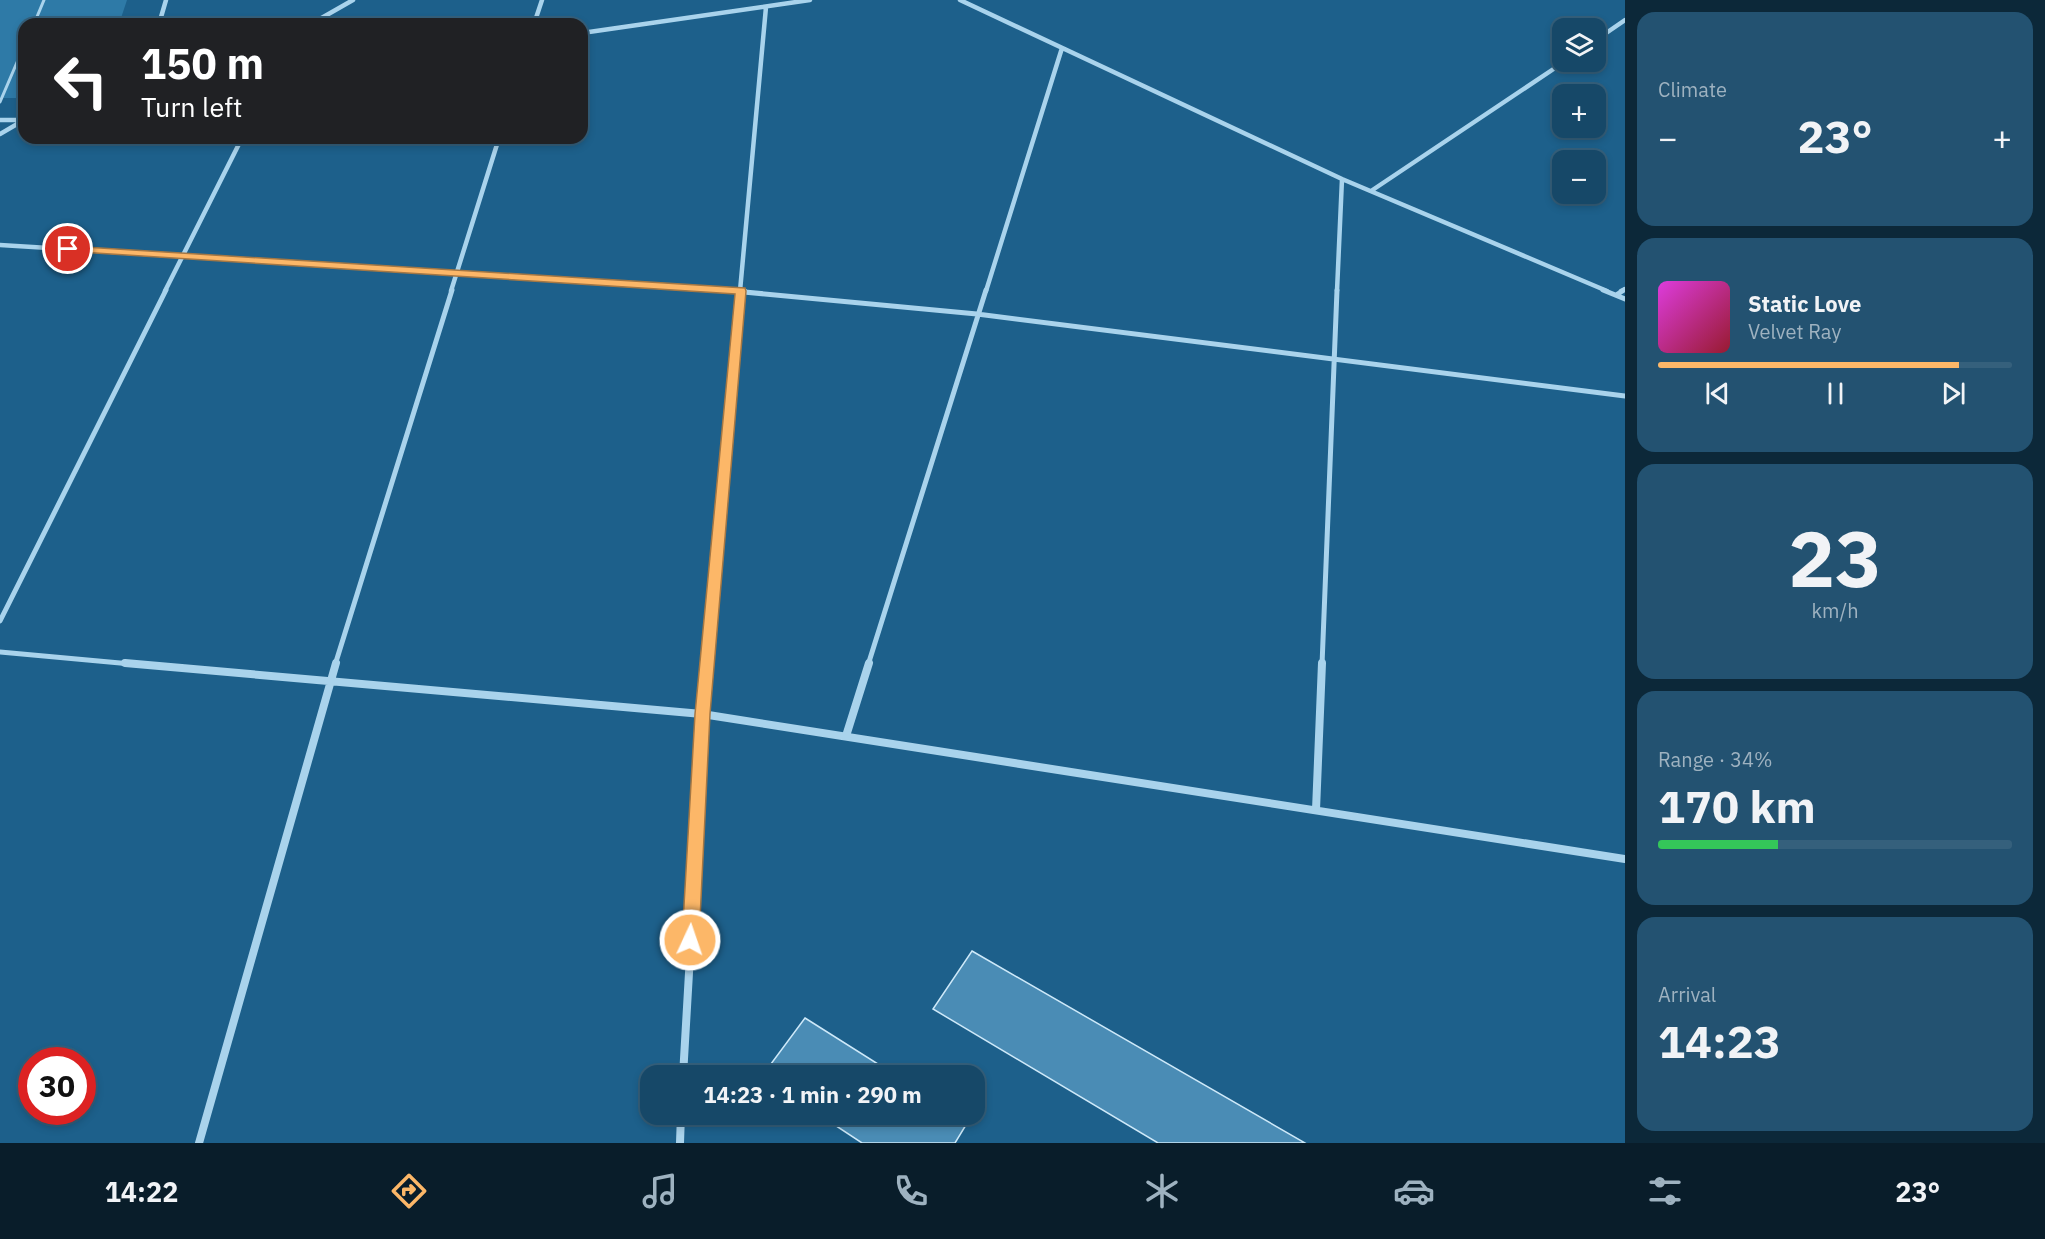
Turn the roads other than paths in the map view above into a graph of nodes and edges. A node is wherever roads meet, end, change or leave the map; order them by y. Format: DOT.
graph roads {
  1 [pos="44,0"];
  2 [pos="166,0"];
  3 [pos="353,0"];
  4 [pos="542,0"];
  5 [pos="810,0"];
  6 [pos="960,0"];
  7 [pos="766,7"];
  8 [pos="36,18"];
  9 [pos="161,18"];
  10 [pos="321,18"];
  11 [pos="536,18"];
  12 [pos="1625,20"];
  13 [pos="1619,24"];
  14 [pos="1625,26"];
  15 [pos="588,32"];
  16 [pos="1606,33"];
  17 [pos="1062,48"];
  18 [pos="18,60"];
  19 [pos="1552,70"];
  20 [pos="0,101"];
  21 [pos="0,120"];
  22 [pos="18,120"];
  23 [pos="18,124"];
  24 [pos="0,134"];
  25 [pos="239,144"];
  26 [pos="497,144"];
  27 [pos="1342,179"];
  28 [pos="1371,191"];
  29 [pos="0,245"];
  30 [pos="182,256"];
  31 [pos="459,273"];
  32 [pos="1625,289"];
  33 [pos="741,291"];
  34 [pos="1616,295"];
  35 [pos="1625,299"];
  36 [pos="977,314"];
  37 [pos="1335,358"];
  38 [pos="1625,396"];
  39 [pos="0,621"];
  40 [pos="0,652"];
  41 [pos="330,681"];
  42 [pos="702,714"];
  43 [pos="846,736"];
  44 [pos="1316,810"];
  45 [pos="1625,859"];
  46 [pos="684,1065"];
  47 [pos="681,1125"];
  48 [pos="199,1143"];
  49 [pos="680,1143"];
  1 -- 8 [label="lane"];
  2 -- 9 [label="street"];
  3 -- 10 [label="street"];
  4 -- 11 [label="street"];
  5 -- 7 [label="street"];
  6 -- 17 [label="street"];
  7 -- 15 [label="street"];
  7 -- 33 [label="street"];
  12 -- 13 [label="street"];
  13 -- 14 [label="street"];
  13 -- 16 [label="street"];
  17 -- 27 [label="street"];
  17 -- 36 [label="street"];
  18 -- 20 [label="lane"];
  19 -- 28 [label="street"];
  21 -- 22 [label="street"];
  23 -- 24 [label="street"];
  25 -- 30 [label="street"];
  26 -- 31 [label="street"];
  27 -- 28 [label="street"];
  27 -- 37 [label="street"];
  28 -- 34 [label="street"];
  29 -- 30 [label="street"];
  30 -- 31 [label="street"];
  30 -- 39 [label="street"];
  31 -- 33 [label="street"];
  31 -- 41 [label="street"];
  32 -- 34 [label="street"];
  33 -- 36 [label="street"];
  33 -- 42 [label="street"];
  34 -- 35 [label="street"];
  36 -- 37 [label="street"];
  36 -- 43 [label="street"];
  37 -- 38 [label="street"];
  37 -- 44 [label="street"];
  40 -- 41 [label="street"];
  41 -- 42 [label="street"];
  41 -- 48 [label="street"];
  42 -- 43 [label="street"];
  42 -- 46 [label="street"];
  43 -- 44 [label="street"];
  44 -- 45 [label="street"];
  47 -- 49 [label="street"];
}
